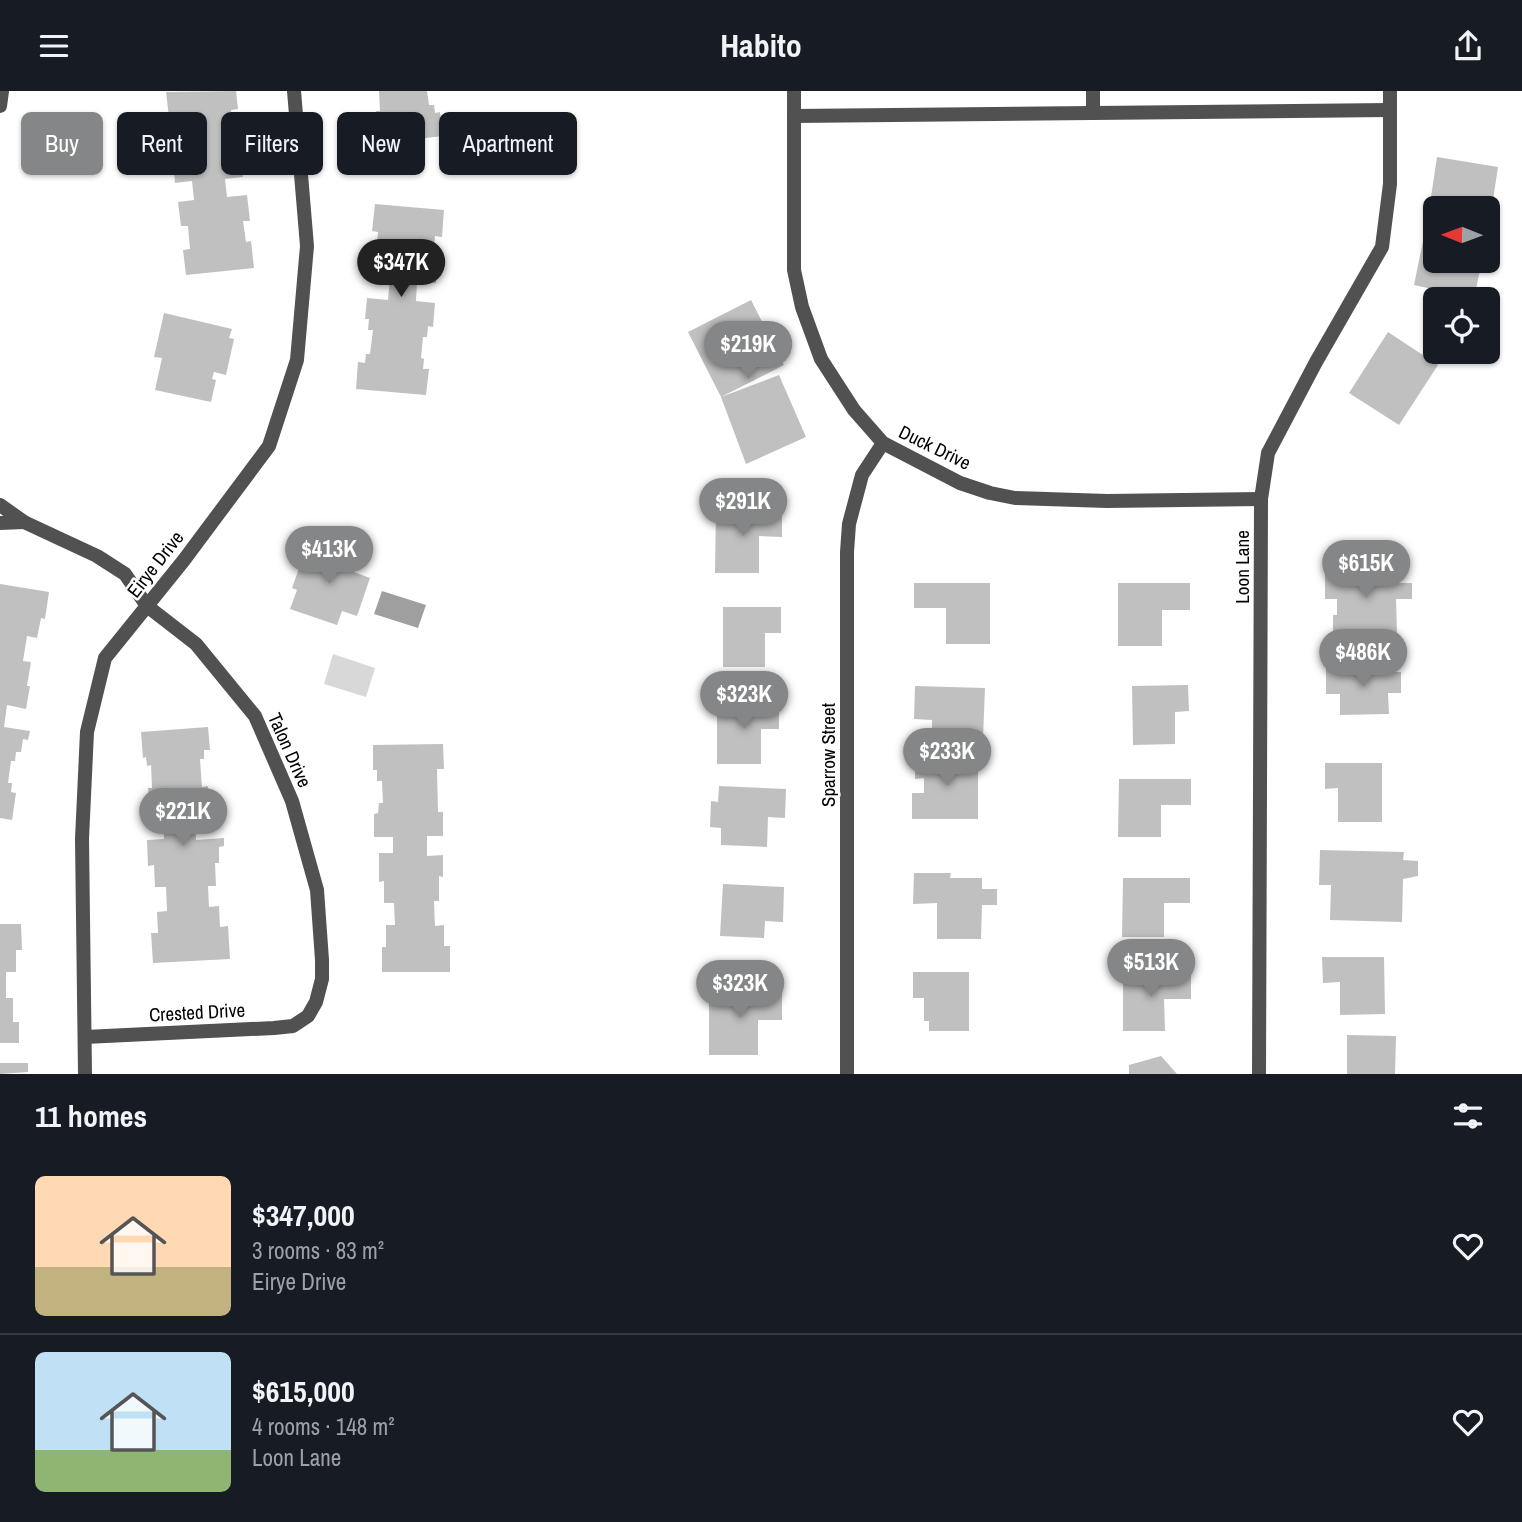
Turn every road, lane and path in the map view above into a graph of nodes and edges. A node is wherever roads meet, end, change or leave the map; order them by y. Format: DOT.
graph roads {
  1 [pos="2,91"];
  2 [pos="294,91"];
  3 [pos="794,91"];
  4 [pos="1093,91"];
  5 [pos="1390,91"];
  6 [pos="0,106"];
  7 [pos="1390,110"];
  8 [pos="1093,113"];
  9 [pos="794,116"];
  10 [pos="883,443"];
  11 [pos="1261,499"];
  12 [pos="0,505"];
  13 [pos="24,522"];
  14 [pos="0,523"];
  15 [pos="147,606"];
  16 [pos="308,1016"];
  17 [pos="85,1037"];
  18 [pos="85,1074"];
  19 [pos="847,1074"];
  20 [pos="1259,1074"];
  1 -- 6 [label="street"];
  2 -- 15 [label="street, Eirye Drive"];
  3 -- 9 [label="street, Duck Drive"];
  4 -- 8 [label="street"];
  5 -- 7 [label="street, Loon Lane"];
  7 -- 8 [label="street"];
  7 -- 11 [label="street, Loon Lane"];
  8 -- 9 [label="street"];
  9 -- 10 [label="street, Duck Drive"];
  10 -- 11 [label="street, Duck Drive"];
  10 -- 19 [label="street, Sparrow Street"];
  11 -- 20 [label="street, Loon Lane"];
  12 -- 13 [label="street, Talon Drive"];
  13 -- 14 [label="street, Talon Drive"];
  13 -- 15 [label="street, Talon Drive"];
  15 -- 16 [label="street, Talon Drive"];
  15 -- 17 [label="street, Eirye Drive"];
  16 -- 17 [label="street, Crested Drive"];
  17 -- 18 [label="street, Eirye Drive"];
}
